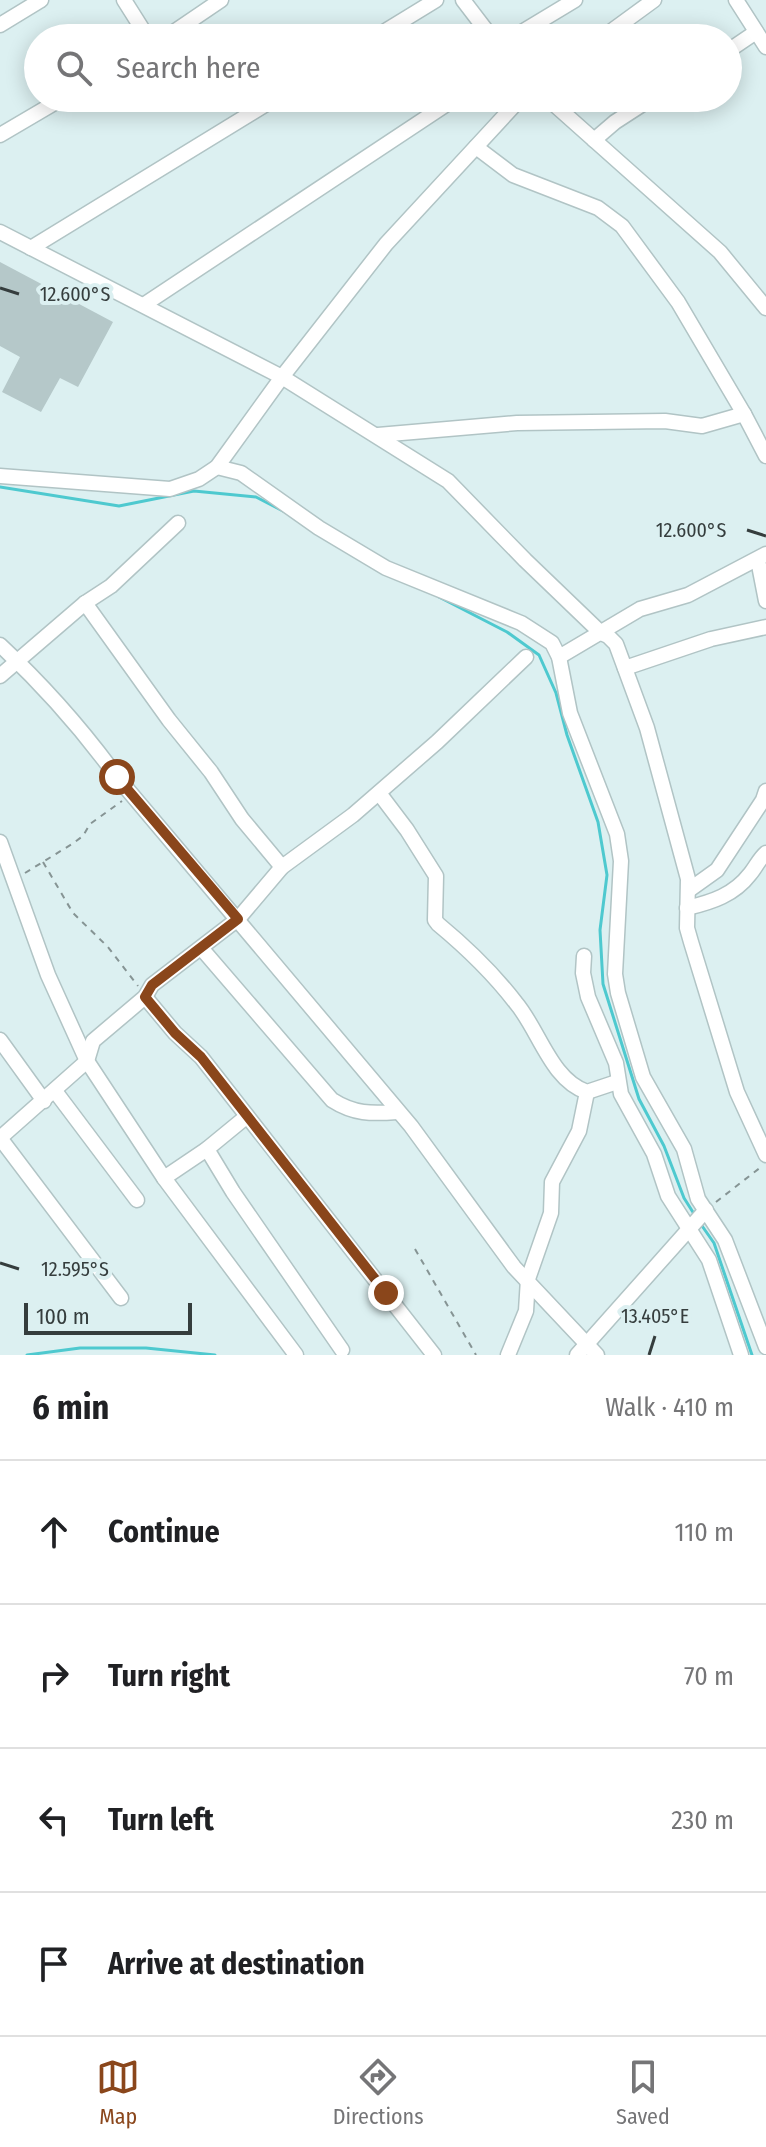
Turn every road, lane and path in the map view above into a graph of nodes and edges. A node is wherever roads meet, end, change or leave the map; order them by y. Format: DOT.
graph roads {
  1 [pos="41,0"];
  2 [pos="124,0"];
  3 [pos="221,0"];
  4 [pos="436,0"];
  5 [pos="463,0"];
  6 [pos="575,0"];
  7 [pos="654,0"];
  8 [pos="736,0"];
  9 [pos="139,24"];
  10 [pos="186,24"];
  11 [pos="397,24"];
  12 [pos="481,24"];
  13 [pos="535,24"];
  14 [pos="621,24"];
  15 [pos="0,25"];
  16 [pos="756,32"];
  17 [pos="742,42"];
  18 [pos="766,47"];
  19 [pos="39,112"];
  20 [pos="253,112"];
  21 [pos="435,112"];
  22 [pos="508,112"];
  23 [pos="563,112"];
  24 [pos="630,112"];
  25 [pos="0,135"];
  26 [pos="594,140"];
  27 [pos="476,147"];
  28 [pos="0,232"];
  29 [pos="31,248"];
  30 [pos="145,304"];
  31 [pos="766,308"];
  32 [pos="282,377"];
  33 [pos="744,414"];
  34 [pos="378,435"];
  35 [pos="766,456"];
  36 [pos="217,467"];
  37 [pos="0,476"];
  38 [pos="178,523"];
  39 [pos="762,557"];
  40 [pos="766,601"];
  41 [pos="85,603"];
  42 [pos="766,627"];
  43 [pos="601,633"];
  44 [pos="0,645"];
  45 [pos="526,657"];
  46 [pos="559,657"];
  47 [pos="17,661"];
  48 [pos="625,668"];
  49 [pos="0,676"];
  50 [pos="766,791"];
  51 [pos="379,793"];
  52 [pos="133,794"];
  53 [pos="0,842"];
  54 [pos="766,853"];
  55 [pos="43,862"];
  56 [pos="282,867"];
  57 [pos="12,881"];
  58 [pos="689,890"];
  59 [pos="687,908"];
  60 [pos="238,919"];
  61 [pos="202,949"];
  62 [pos="584,956"];
  63 [pos="145,997"];
  64 [pos="0,1040"];
  65 [pos="87,1061"];
  66 [pos="617,1082"];
  67 [pos="587,1092"];
  68 [pos="50,1096"];
  69 [pos="397,1112"];
  70 [pos="246,1117"];
  71 [pos="0,1138"];
  72 [pos="207,1149"];
  73 [pos="766,1155"];
  74 [pos="766,1164"];
  75 [pos="164,1178"];
  76 [pos="137,1200"];
  77 [pos="706,1210"];
  78 [pos="688,1228"];
  79 [pos="415,1249"];
  80 [pos="528,1279"];
  81 [pos="121,1298"];
  82 [pos="766,1347"];
  83 [pos="587,1352"];
  84 [pos="339,1353"];
  85 [pos="296,1355"];
  86 [pos="434,1355"];
  87 [pos="476,1355"];
  88 [pos="508,1355"];
  89 [pos="741,1355"];
  1 -- 15 [label="street"];
  2 -- 9 [label="street"];
  3 -- 10 [label="street"];
  4 -- 11 [label="street"];
  5 -- 12 [label="street"];
  6 -- 13 [label="street"];
  7 -- 14 [label="street"];
  8 -- 16 [label="street"];
  16 -- 17 [label="street"];
  16 -- 18 [label="street"];
  19 -- 25 [label="street"];
  20 -- 29 [label="street"];
  21 -- 30 [label="street"];
  22 -- 27 [label="street"];
  23 -- 26 [label="street"];
  24 -- 26 [label="street"];
  26 -- 31 [label="street"];
  27 -- 32 [label="street"];
  27 -- 33 [label="street"];
  28 -- 29 [label="street"];
  29 -- 30 [label="street"];
  30 -- 32 [label="street"];
  32 -- 34 [label="street"];
  32 -- 36 [label="street"];
  33 -- 34 [label="street"];
  33 -- 35 [label="street"];
  34 -- 43 [label="street"];
  36 -- 37 [label="street"];
  36 -- 46 [label="street"];
  38 -- 41 [label="street"];
  39 -- 40 [label="street"];
  39 -- 43 [label="street"];
  41 -- 47 [label="street"];
  41 -- 56 [label="street"];
  42 -- 48 [label="street"];
  43 -- 46 [label="street"];
  43 -- 48 [label="street"];
  44 -- 47 [label="street"];
  45 -- 51 [label="street"];
  46 -- 77 [label="street"];
  47 -- 49 [label="street"];
  47 -- 52 [label="street"];
  48 -- 58 [label="street"];
  50 -- 58 [label="street"];
  51 -- 56 [label="street"];
  51 -- 67 [label="street"];
  52 -- 55 [label="path"];
  52 -- 60 [label="street"];
  53 -- 57 [label="street"];
  54 -- 59 [label="street"];
  55 -- 57 [label="path"];
  55 -- 63 [label="path"];
  56 -- 60 [label="street"];
  57 -- 65 [label="street"];
  58 -- 59 [label="street"];
  59 -- 73 [label="street"];
  60 -- 61 [label="street"];
  60 -- 69 [label="street"];
  61 -- 63 [label="street"];
  61 -- 69 [label="street"];
  62 -- 66 [label="street"];
  63 -- 65 [label="street"];
  63 -- 70 [label="street"];
  64 -- 68 [label="street"];
  65 -- 68 [label="street"];
  65 -- 75 [label="street"];
  66 -- 67 [label="street"];
  66 -- 78 [label="street"];
  67 -- 80 [label="street"];
  68 -- 71 [label="street"];
  68 -- 76 [label="street"];
  69 -- 80 [label="street"];
  70 -- 72 [label="street"];
  70 -- 86 [label="street"];
  71 -- 81 [label="street"];
  72 -- 75 [label="street"];
  72 -- 84 [label="street"];
  74 -- 77 [label="path"];
  75 -- 85 [label="street"];
  77 -- 78 [label="street"];
  77 -- 82 [label="street"];
  78 -- 83 [label="street"];
  78 -- 89 [label="street"];
  79 -- 87 [label="path"];
  80 -- 83 [label="street"];
  80 -- 88 [label="street"];
}
